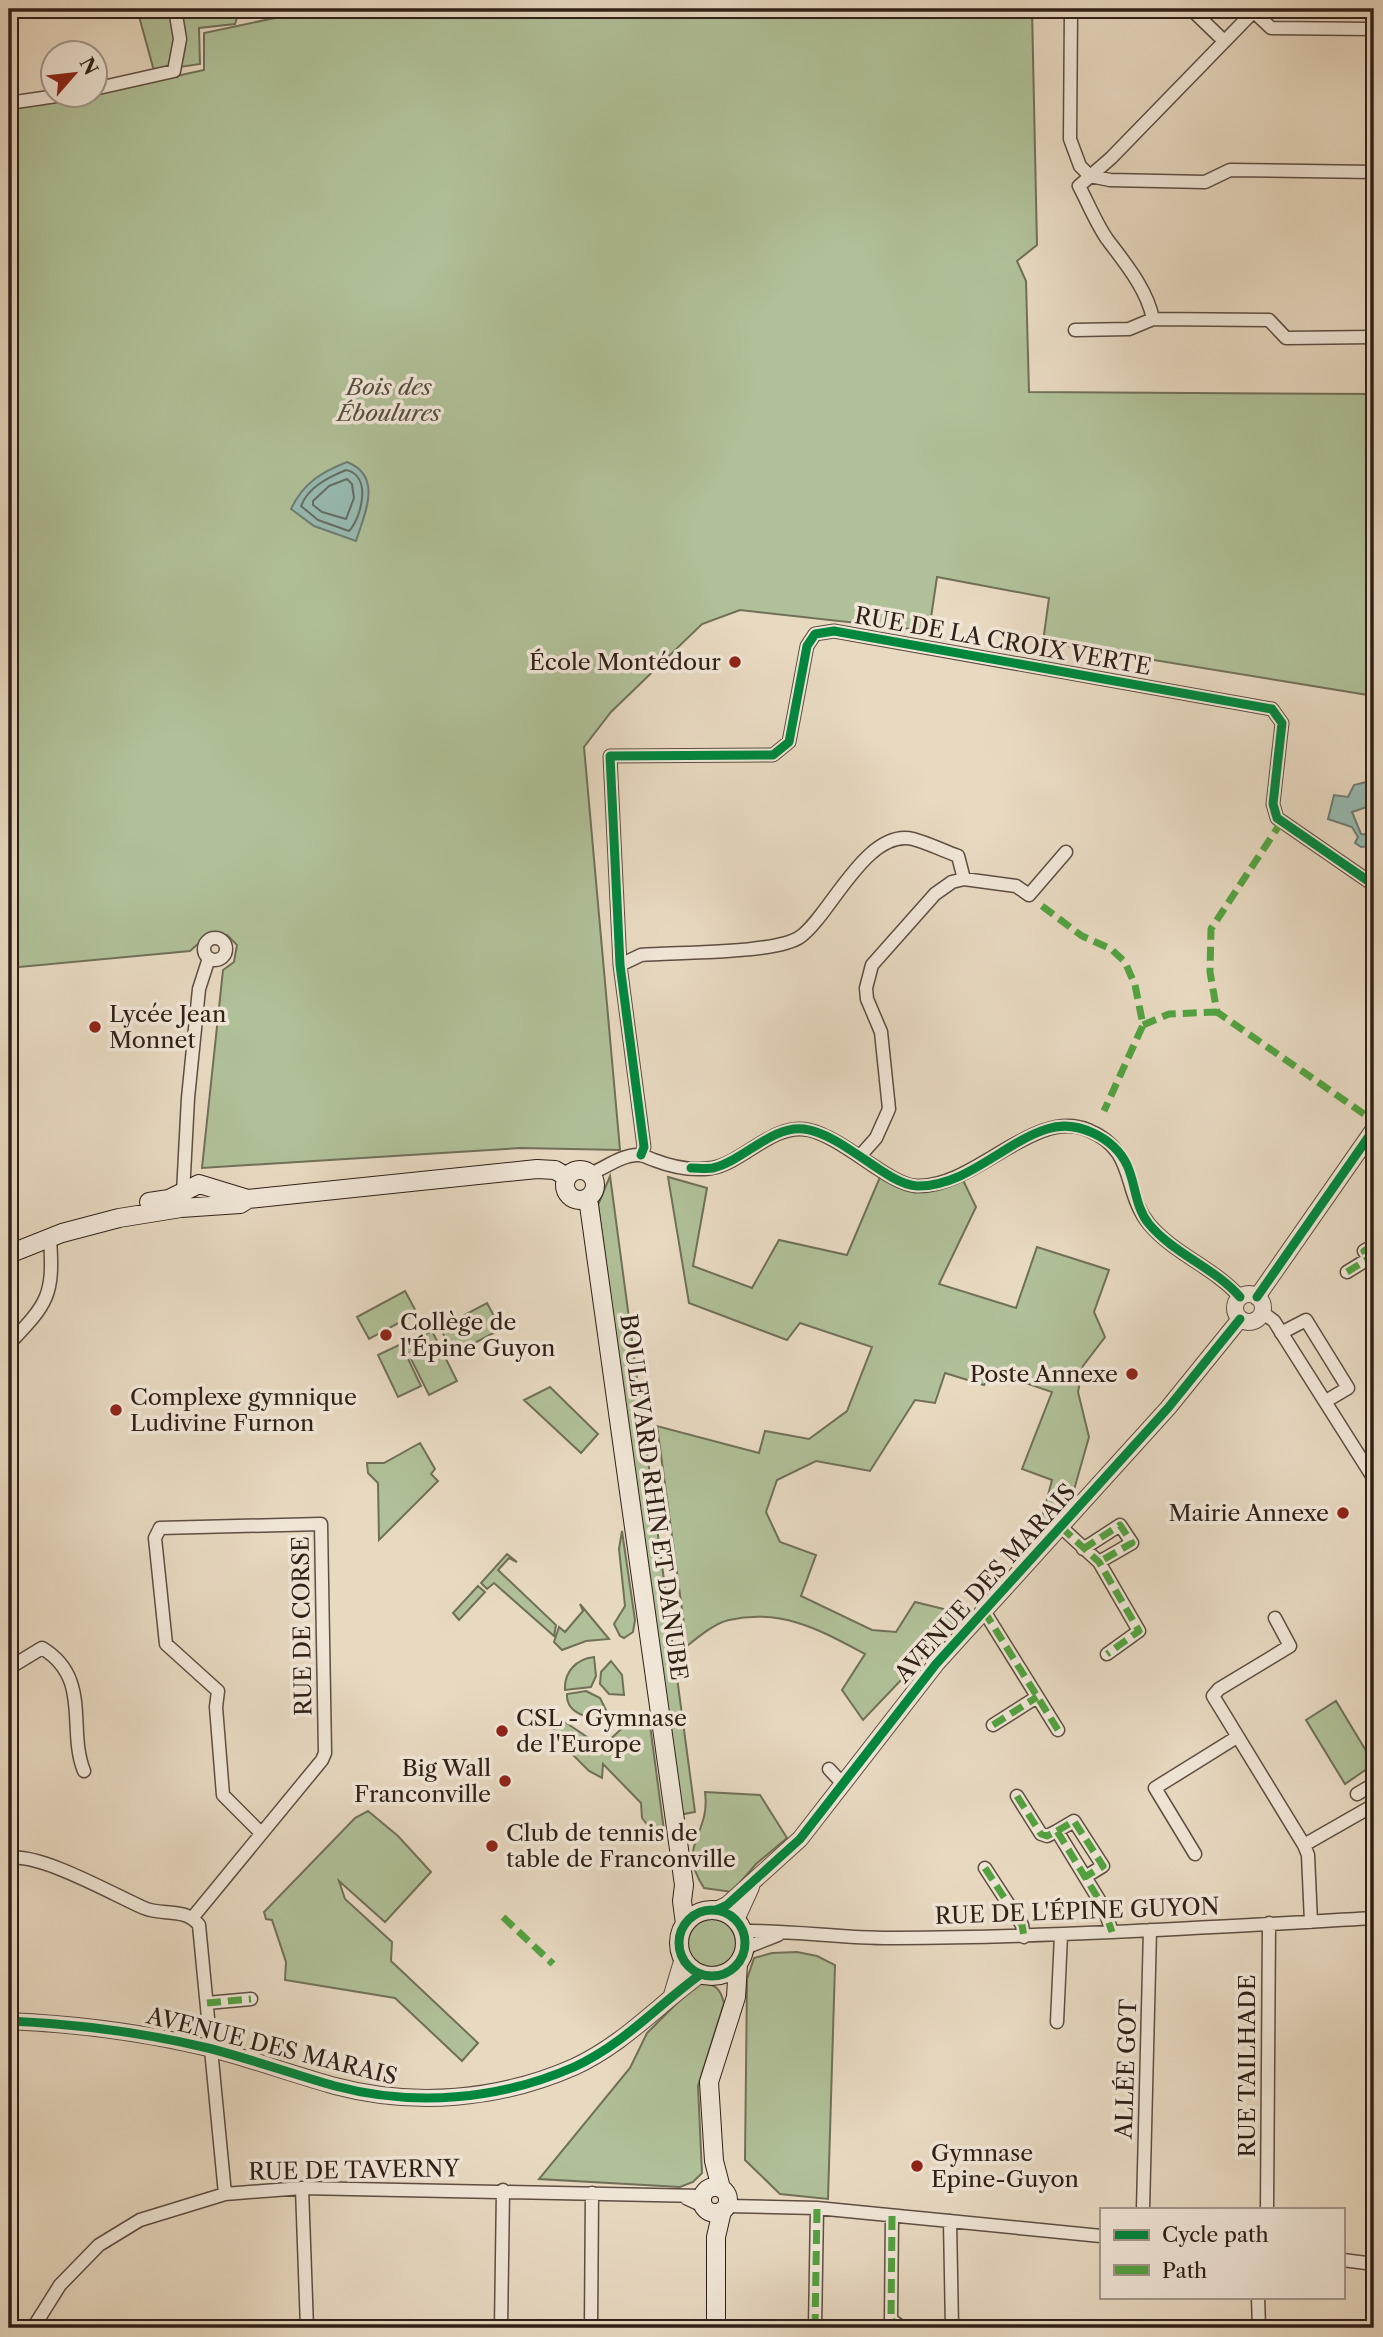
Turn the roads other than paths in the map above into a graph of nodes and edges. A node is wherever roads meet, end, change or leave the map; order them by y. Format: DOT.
graph roads {
  1 [pos="175,9"];
  2 [pos="1071,9"];
  3 [pos="1191,9"];
  4 [pos="1255,10"];
  5 [pos="1374,29"];
  6 [pos="1223,40"];
  7 [pos="108,86"];
  8 [pos="38,99"];
  9 [pos="9,103"];
  10 [pos="1374,172"];
  11 [pos="1090,176"];
  12 [pos="1153,319"];
  13 [pos="1075,330"];
  14 [pos="1374,337"];
  15 [pos="1066,852"];
  16 [pos="964,878"];
  17 [pos="1374,885"];
  18 [pos="209,958"];
  19 [pos="620,965"];
  20 [pos="1374,1129"];
  21 [pos="1369,1148"];
  22 [pos="640,1155"];
  23 [pos="860,1156"];
  24 [pos="187,1169"];
  25 [pos="590,1174"];
  26 [pos="568,1177"];
  27 [pos="204,1186"];
  28 [pos="588,1198"];
  29 [pos="248,1199"];
  30 [pos="194,1202"];
  31 [pos="56,1236"];
  32 [pos="1374,1245"];
  33 [pos="9,1254"];
  34 [pos="1371,1262"];
  35 [pos="1347,1272"];
  36 [pos="1240,1297"];
  37 [pos="1260,1305"];
  38 [pos="1240,1319"];
  39 [pos="1281,1333"];
  40 [pos="9,1344"];
  41 [pos="1325,1401"];
  42 [pos="1374,1479"];
  43 [pos="1061,1527"];
  44 [pos="1083,1549"];
  45 [pos="1100,1562"];
  46 [pos="984,1611"];
  47 [pos="1275,1618"];
  48 [pos="1107,1654"];
  49 [pos="9,1668"];
  50 [pos="1037,1697"];
  51 [pos="993,1725"];
  52 [pos="1058,1730"];
  53 [pos="1237,1737"];
  54 [pos="829,1769"];
  55 [pos="84,1771"];
  56 [pos="842,1783"];
  57 [pos="1374,1784"];
  58 [pos="1357,1794"];
  59 [pos="1017,1796"];
  60 [pos="1374,1805"];
  61 [pos="1057,1831"];
  62 [pos="261,1833"];
  63 [pos="1304,1845"];
  64 [pos="1195,1854"];
  65 [pos="9,1858"];
  66 [pos="985,1868"];
  67 [pos="760,1874"];
  68 [pos="1085,1877"];
  69 [pos="684,1885"];
  70 [pos="711,1910"];
  71 [pos="193,1917"];
  72 [pos="1374,1918"];
  73 [pos="1311,1922"];
  74 [pos="1269,1923"];
  75 [pos="685,1924"];
  76 [pos="1150,1930"];
  77 [pos="1112,1932"];
  78 [pos="1061,1934"];
  79 [pos="1024,1937"];
  80 [pos="740,1941"];
  81 [pos="683,1958"];
  82 [pos="708,1975"];
  83 [pos="672,1997"];
  84 [pos="251,1999"];
  85 [pos="207,2003"];
  86 [pos="732,2003"];
  87 [pos="9,2021"];
  88 [pos="1057,2022"];
  89 [pos="209,2048"];
  90 [pos="302,2188"];
  91 [pos="503,2190"];
  92 [pos="592,2193"];
  93 [pos="225,2194"];
  94 [pos="712,2200"];
  95 [pos="817,2208"];
  96 [pos="1143,2208"];
  97 [pos="1268,2208"];
  98 [pos="892,2216"];
  99 [pos="950,2221"];
  100 [pos="1100,2236"];
  101 [pos="1344,2260"];
  102 [pos="1374,2264"];
  103 [pos="1258,2298"];
  104 [pos="33,2328"];
  105 [pos="307,2328"];
  106 [pos="501,2328"];
  107 [pos="591,2328"];
  108 [pos="716,2328"];
  109 [pos="815,2328"];
  110 [pos="902,2328"];
  111 [pos="952,2328"];
  112 [pos="1259,2328"];
  1 -- 7 [label="street"];
  2 -- 11 [label="street"];
  3 -- 6 [label="street"];
  4 -- 5 [label="street"];
  4 -- 6 [label="street"];
  6 -- 11 [label="street"];
  8 -- 9 [label="street"];
  10 -- 11 [label="street"];
  11 -- 12 [label="street"];
  12 -- 13 [label="street"];
  12 -- 14 [label="street"];
  15 -- 16 [label="street"];
  16 -- 19 [label="street"];
  16 -- 23 [label="street"];
  17 -- 19 [label="street, RUE DE LA CROIX VERTE"];
  18 -- 24 [label="street"];
  19 -- 22 [label="street, RUE DE LA CROIX VERTE"];
  20 -- 21 [label="street"];
  21 -- 37 [label="street"];
  22 -- 23 [label="street"];
  22 -- 25 [label="street"];
  23 -- 36 [label="street"];
  24 -- 27 [label="street"];
  24 -- 30 [label="street"];
  25 -- 26 [label="main road"];
  25 -- 28 [label="main road"];
  26 -- 28 [label="main road"];
  26 -- 29 [label="main road"];
  27 -- 29 [label="main road"];
  27 -- 30 [label="main road"];
  27 -- 30 [label="main road"];
  28 -- 69 [label="main road, BOULEVARD RHIN ET DANUBE"];
  29 -- 30 [label="main road"];
  30 -- 31 [label="main road"];
  31 -- 33 [label="main road"];
  31 -- 40 [label="street"];
  32 -- 34 [label="street"];
  34 -- 35 [label="street"];
  36 -- 37 [label="street"];
  36 -- 38 [label="street"];
  37 -- 38 [label="street"];
  37 -- 39 [label="street"];
  38 -- 43 [label="street, AVENUE DES MARAIS"];
  39 -- 41 [label="street"];
  39 -- 41 [label="street"];
  41 -- 42 [label="street"];
  43 -- 44 [label="street"];
  43 -- 46 [label="street, AVENUE DES MARAIS"];
  44 -- 45 [label="street"];
  44 -- 45 [label="street"];
  45 -- 48 [label="street"];
  46 -- 50 [label="street"];
  46 -- 56 [label="street, AVENUE DES MARAIS"];
  47 -- 53 [label="street"];
  49 -- 55 [label="street"];
  50 -- 51 [label="street"];
  50 -- 52 [label="street"];
  53 -- 63 [label="street"];
  53 -- 64 [label="street"];
  54 -- 56 [label="street"];
  56 -- 67 [label="street, AVENUE DES MARAIS"];
  57 -- 58 [label="street"];
  59 -- 61 [label="street"];
  60 -- 63 [label="street"];
  61 -- 68 [label="street"];
  61 -- 68 [label="street"];
  62 -- 62 [label="street, RUE DE CORSE"];
  62 -- 71 [label="street, RUE DE CORSE"];
  63 -- 73 [label="street"];
  65 -- 71 [label="street"];
  66 -- 79 [label="street"];
  67 -- 70 [label="street, AVENUE DES MARAIS"];
  67 -- 80 [label="street, AVENUE DES MARAIS"];
  68 -- 77 [label="street"];
  69 -- 70 [label="main road"];
  69 -- 75 [label="main road, BOULEVARD RHIN ET DANUBE"];
  70 -- 75 [label="main road"];
  70 -- 80 [label="main road"];
  71 -- 85 [label="street"];
  72 -- 73 [label="street, RUE DE L'ÉPINE GUYON"];
  73 -- 74 [label="street, RUE DE L'ÉPINE GUYON"];
  74 -- 76 [label="street, RUE DE L'ÉPINE GUYON"];
  74 -- 97 [label="street, RUE TAILHADE"];
  75 -- 81 [label="main road"];
  76 -- 77 [label="street, RUE DE L'ÉPINE GUYON"];
  76 -- 96 [label="street, ALLÉE GOT"];
  77 -- 78 [label="street, RUE DE L'ÉPINE GUYON"];
  78 -- 79 [label="street, RUE DE L'ÉPINE GUYON"];
  78 -- 88 [label="street"];
  79 -- 80 [label="street, RUE DE L'ÉPINE GUYON"];
  80 -- 82 [label="main road"];
  80 -- 86 [label="main road"];
  81 -- 82 [label="main road"];
  81 -- 83 [label="street"];
  82 -- 83 [label="street, AVENUE DES MARAIS"];
  82 -- 86 [label="main road"];
  83 -- 89 [label="street, AVENUE DES MARAIS"];
  84 -- 85 [label="street"];
  85 -- 89 [label="street"];
  86 -- 94 [label="main road"];
  87 -- 89 [label="street, AVENUE DES MARAIS"];
  89 -- 93 [label="street"];
  90 -- 91 [label="street, RUE DE TAVERNY"];
  90 -- 93 [label="street, RUE DE TAVERNY"];
  90 -- 105 [label="street"];
  91 -- 92 [label="street, RUE DE TAVERNY"];
  91 -- 106 [label="street"];
  92 -- 94 [label="street, RUE DE TAVERNY"];
  92 -- 107 [label="street"];
  93 -- 104 [label="street, RUE DE TAVERNY"];
  94 -- 95 [label="street, RUE DE TAVERNY"];
  94 -- 108 [label="main road"];
  95 -- 98 [label="street, RUE DE TAVERNY"];
  95 -- 109 [label="street"];
  98 -- 99 [label="street, RUE DE TAVERNY"];
  98 -- 110 [label="street"];
  99 -- 100 [label="street, RUE DE TAVERNY"];
  99 -- 111 [label="street"];
  101 -- 102 [label="street"];
  103 -- 112 [label="street"];
}
